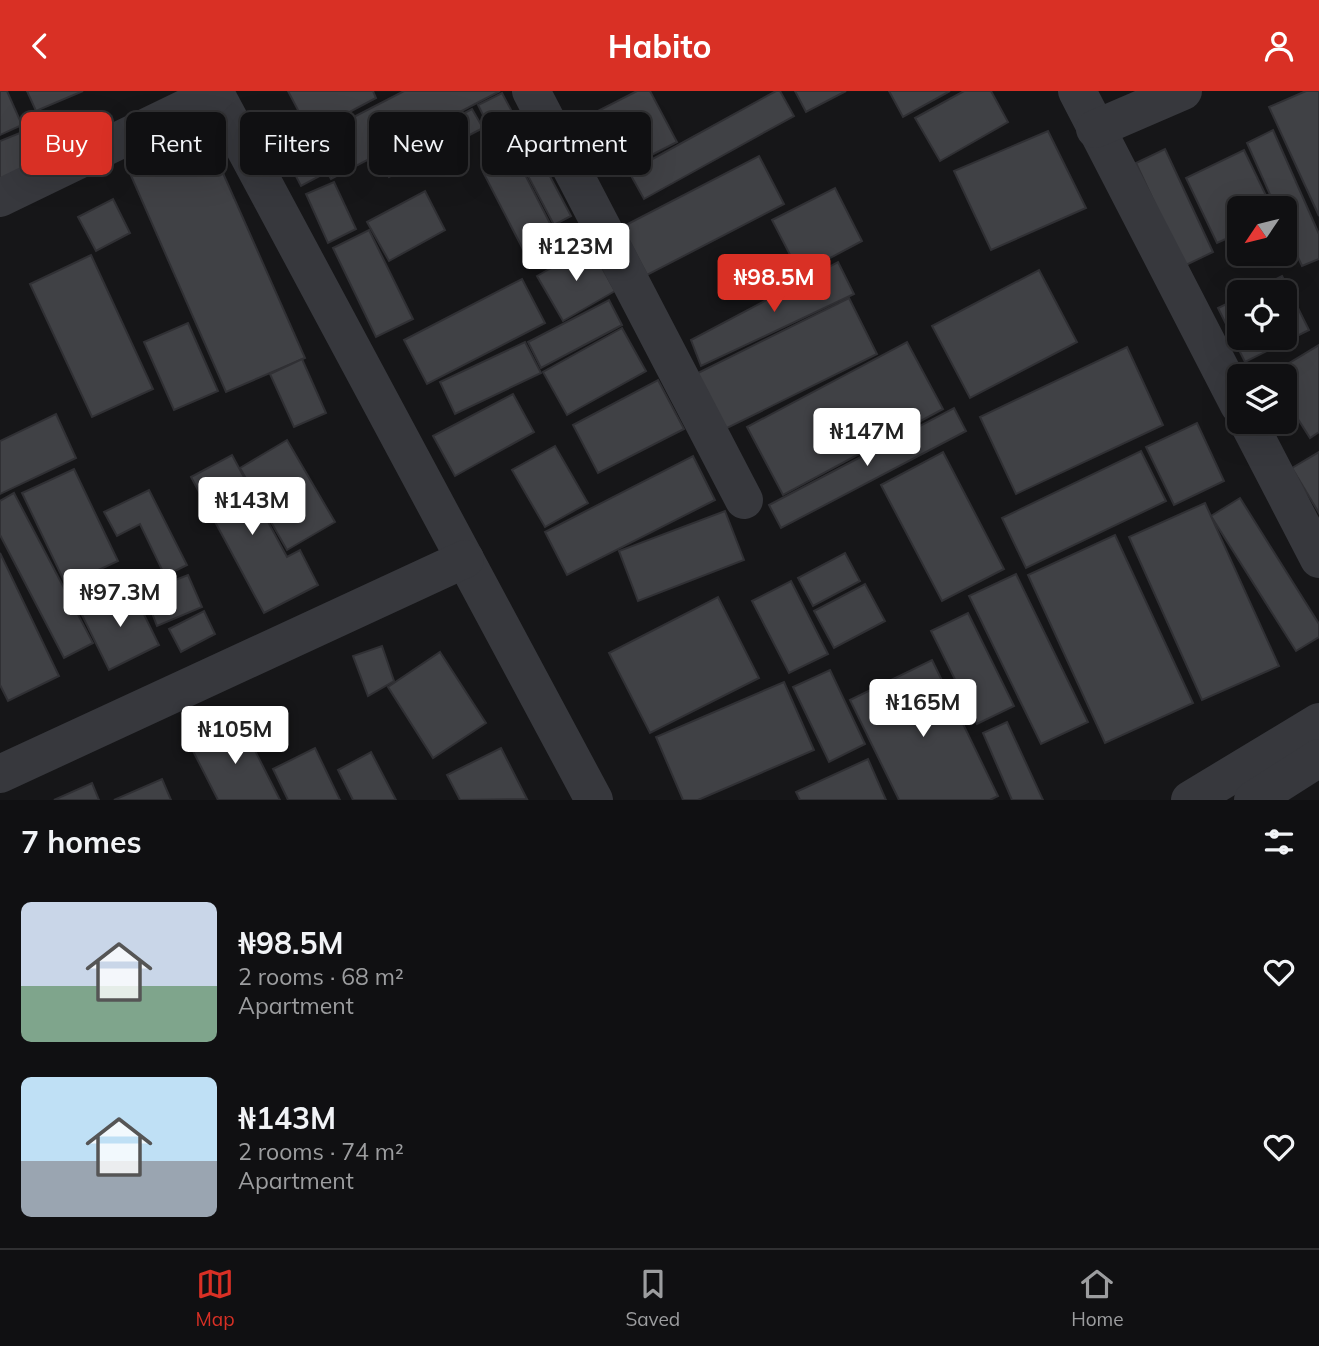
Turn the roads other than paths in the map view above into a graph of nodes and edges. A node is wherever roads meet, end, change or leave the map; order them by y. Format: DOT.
graph roads {
  1 [pos="531,91"];
  2 [pos="1077,91"];
  3 [pos="1183,91"];
  4 [pos="214,93"];
  5 [pos="1095,129"];
  6 [pos="0,198"];
  7 [pos="1227,382"];
  8 [pos="1254,434"];
  9 [pos="744,500"];
  10 [pos="465,559"];
  11 [pos="1319,559"];
  12 [pos="1319,722"];
  13 [pos="1319,758"];
  14 [pos="9,781"];
  15 [pos="594,800"];
  16 [pos="1190,800"];
  17 [pos="1253,800"];
  1 -- 9 [label="street"];
  2 -- 5 [label="street"];
  3 -- 5 [label="street"];
  4 -- 6 [label="street"];
  4 -- 10 [label="street"];
  5 -- 7 [label="street"];
  8 -- 11 [label="street"];
  10 -- 14 [label="street"];
  10 -- 15 [label="street"];
  12 -- 16 [label="street"];
  13 -- 17 [label="street"];
}
